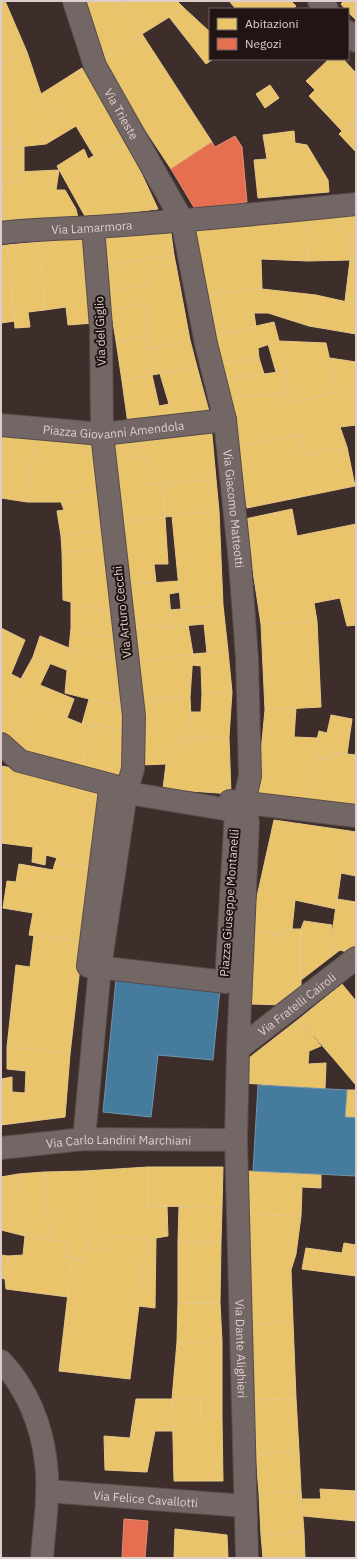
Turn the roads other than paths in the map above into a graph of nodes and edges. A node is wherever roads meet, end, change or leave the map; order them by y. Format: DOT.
graph roads {
  1 [pos="74,1"];
  2 [pos="349,33"];
  3 [pos="356,41"];
  4 [pos="356,204"];
  5 [pos="182,220"];
  6 [pos="94,227"];
  7 [pos="1,233"];
  8 [pos="225,420"];
  9 [pos="1,425"];
  10 [pos="102,434"];
  11 [pos="1,744"];
  12 [pos="10,759"];
  13 [pos="126,791"];
  14 [pos="244,802"];
  15 [pos="356,816"];
  16 [pos="356,958"];
  17 [pos="100,967"];
  18 [pos="238,1049"];
  19 [pos="84,1139"];
  20 [pos="236,1140"];
  21 [pos="1,1148"];
  22 [pos="1,1361"];
  23 [pos="47,1491"];
  24 [pos="245,1506"];
  25 [pos="29,1558"];
  26 [pos="42,1558"];
  27 [pos="247,1558"];
  1 -- 5 [label="street, Via Trieste"];
  2 -- 3 [label="street"];
  4 -- 5 [label="street, Via Lamarmora"];
  5 -- 6 [label="street, Via Lamarmora"];
  5 -- 8 [label="street, Via Giacomo Matteotti"];
  6 -- 7 [label="street, Via Lamarmora"];
  6 -- 10 [label="street, Via del Giglio"];
  8 -- 10 [label="street, Piazza Giovanni Amendola"];
  8 -- 14 [label="street, Via Giacomo Matteotti"];
  9 -- 10 [label="street, Piazza Giovanni Amendola"];
  10 -- 13 [label="street, Via Arturo Cecchi"];
  11 -- 12 [label="street"];
  12 -- 13 [label="street"];
  13 -- 14 [label="street"];
  13 -- 17 [label="street"];
  13 -- 17 [label="street, Piazza Giuseppe Montanelli"];
  14 -- 15 [label="street"];
  14 -- 18 [label="street, Piazza Giuseppe Montanelli"];
  16 -- 18 [label="street, Via Fratelli Cairoli"];
  17 -- 19 [label="street"];
  18 -- 20 [label="street, Piazza Giuseppe Montanelli"];
  19 -- 20 [label="street, Via Carlo Landini Marchiani"];
  19 -- 21 [label="street, Via Carlo Landini Marchiani"];
  20 -- 24 [label="street, Via Dante Alighieri"];
  22 -- 23 [label="street"];
  23 -- 24 [label="street, Via Felice Cavallotti"];
  23 -- 25 [label="street"];
  23 -- 26 [label="street"];
  24 -- 27 [label="street, Via Dante Alighieri"];
}
